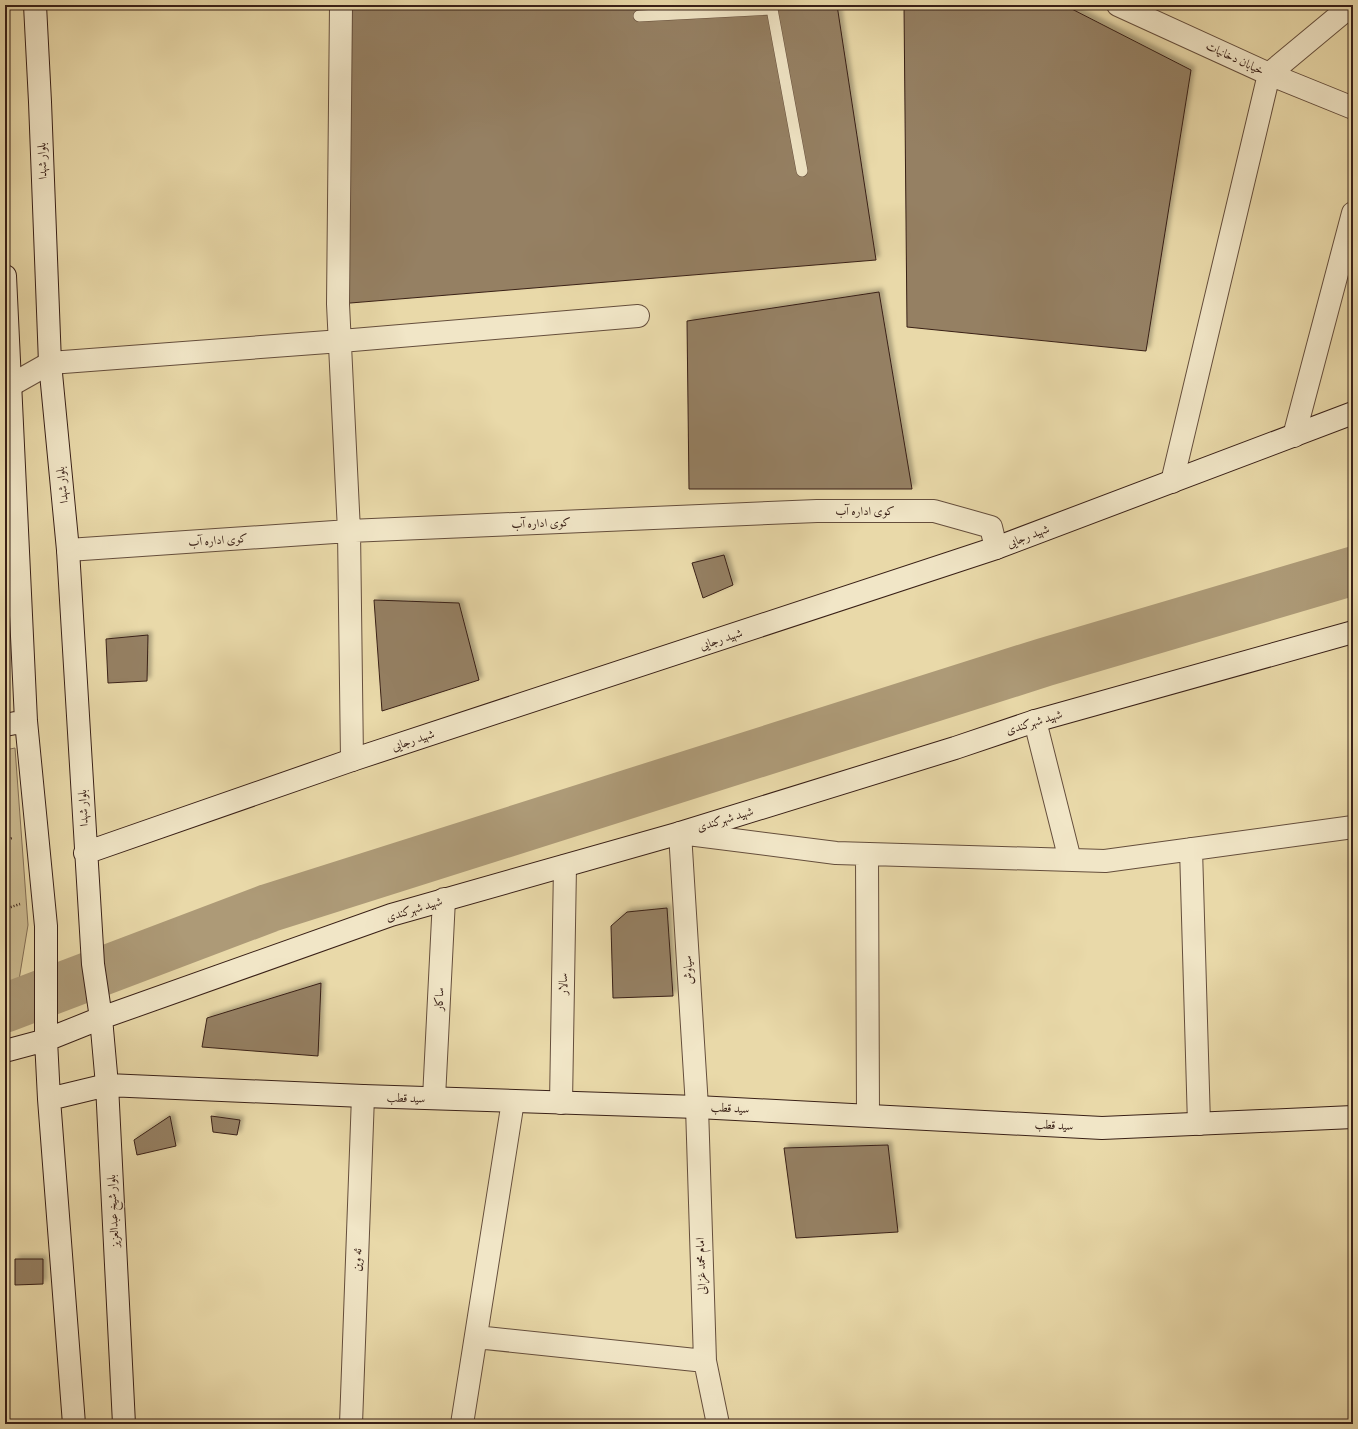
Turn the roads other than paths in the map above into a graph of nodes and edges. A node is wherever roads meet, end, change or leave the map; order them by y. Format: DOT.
graph roads {
  1 [pos="35,5"];
  2 [pos="341,5"];
  3 [pos="1118,5"];
  4 [pos="1352,5"];
  5 [pos="773,7"];
  6 [pos="639,16"];
  7 [pos="1269,74"];
  8 [pos="1353,108"];
  9 [pos="802,171"];
  10 [pos="1353,213"];
  11 [pos="5,276"];
  12 [pos="638,316"];
  13 [pos="341,342"];
  14 [pos="50,363"];
  15 [pos="8,386"];
  16 [pos="1353,413"];
  17 [pos="1294,436"];
  18 [pos="1172,482"];
  19 [pos="349,531"];
  20 [pos="996,548"];
  21 [pos="68,550"];
  22 [pos="1353,632"];
  23 [pos="26,721"];
  24 [pos="1035,721"];
  25 [pos="5,725"];
  26 [pos="352,760"];
  27 [pos="1353,828"];
  28 [pos="680,833"];
  29 [pos="1192,849"];
  30 [pos="86,853"];
  31 [pos="867,854"];
  32 [pos="1070,860"];
  33 [pos="565,866"];
  34 [pos="444,899"];
  35 [pos="100,1008"];
  36 [pos="46,1040"];
  37 [pos="5,1051"];
  38 [pos="107,1085"];
  39 [pos="363,1096"];
  40 [pos="434,1098"];
  41 [pos="49,1099"];
  42 [pos="513,1101"];
  43 [pos="561,1103"];
  44 [pos="697,1107"];
  45 [pos="868,1115"];
  46 [pos="1353,1117"];
  47 [pos="1199,1124"];
  48 [pos="476,1337"];
  49 [pos="705,1361"];
  50 [pos="74,1424"];
  51 [pos="124,1424"];
  52 [pos="351,1424"];
  53 [pos="462,1424"];
  54 [pos="718,1424"];
  1 -- 14 [label="street, بلوار شهدا"];
  2 -- 13 [label="street"];
  3 -- 7 [label="street, خیابان دخانیات"];
  4 -- 7 [label="street"];
  5 -- 6 [label="lane"];
  5 -- 9 [label="lane"];
  7 -- 8 [label="street, خیابان دخانیات"];
  7 -- 18 [label="street"];
  10 -- 17 [label="street"];
  11 -- 15 [label="street"];
  12 -- 13 [label="street"];
  13 -- 14 [label="street"];
  13 -- 19 [label="street"];
  14 -- 15 [label="street"];
  14 -- 21 [label="street, بلوار شهدا"];
  15 -- 23 [label="street"];
  16 -- 17 [label="street, شهید رجایی"];
  17 -- 18 [label="street, شهید رجایی"];
  18 -- 20 [label="street, شهید رجایی"];
  19 -- 20 [label="street, کوی اداره آب"];
  19 -- 21 [label="street, کوی اداره آب"];
  19 -- 26 [label="street"];
  20 -- 26 [label="street, شهید رجایی"];
  21 -- 30 [label="street, بلوار شهدا"];
  22 -- 24 [label="street, شهید شهرکندی"];
  23 -- 25 [label="street"];
  23 -- 36 [label="street"];
  24 -- 28 [label="street, شهید شهرکندی"];
  24 -- 32 [label="street"];
  26 -- 30 [label="street, شهید رجایی"];
  27 -- 29 [label="street"];
  28 -- 31 [label="street"];
  28 -- 33 [label="street, شهید شهرکندی"];
  28 -- 44 [label="street, سیاوش"];
  29 -- 32 [label="street"];
  29 -- 47 [label="street"];
  30 -- 35 [label="street, بلوار شهدا"];
  31 -- 32 [label="street"];
  31 -- 45 [label="street"];
  33 -- 34 [label="street, شهید شهرکندی"];
  33 -- 43 [label="street, سالار"];
  34 -- 35 [label="street, شهید شهرکندی"];
  34 -- 40 [label="street, ساکار"];
  35 -- 36 [label="street, شهید شهرکندی"];
  35 -- 38 [label="street, بلوار شیخ عبدالعزیز"];
  36 -- 37 [label="street, شهید شهرکندی"];
  36 -- 41 [label="street"];
  38 -- 39 [label="street, سید قطب"];
  38 -- 41 [label="street, سید قطب"];
  38 -- 51 [label="street, بلوار شیخ عبدالعزیز"];
  39 -- 40 [label="street, سید قطب"];
  39 -- 52 [label="street, ئه وین"];
  40 -- 42 [label="street, سید قطب"];
  41 -- 50 [label="street"];
  42 -- 43 [label="street, سید قطب"];
  42 -- 48 [label="street"];
  43 -- 44 [label="street, سید قطب"];
  44 -- 45 [label="street, سید قطب"];
  44 -- 49 [label="street, امام محمد غزالی"];
  45 -- 47 [label="street, سید قطب"];
  46 -- 47 [label="street, سید قطب"];
  48 -- 49 [label="street"];
  48 -- 53 [label="street"];
  49 -- 54 [label="street, امام محمد غزالی"];
}
